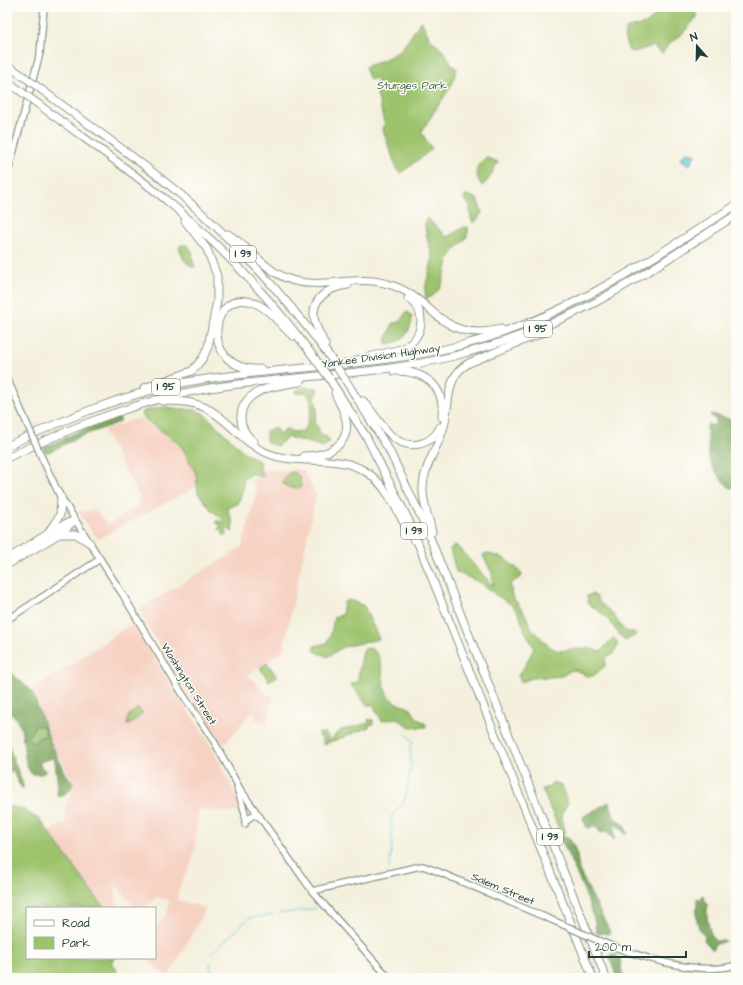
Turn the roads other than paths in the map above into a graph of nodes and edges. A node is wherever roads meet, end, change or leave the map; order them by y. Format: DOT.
graph roads {
  1 [pos="44,7"];
  2 [pos="7,65"];
  3 [pos="7,81"];
  4 [pos="7,176"];
  5 [pos="736,204"];
  6 [pos="173,206"];
  7 [pos="736,216"];
  8 [pos="217,228"];
  9 [pos="650,270"];
  10 [pos="543,318"];
  11 [pos="306,346"];
  12 [pos="330,357"];
  13 [pos="333,366"];
  14 [pos="292,370"];
  15 [pos="362,371"];
  16 [pos="321,375"];
  17 [pos="8,381"];
  18 [pos="331,383"];
  19 [pos="350,386"];
  20 [pos="152,401"];
  21 [pos="94,408"];
  22 [pos="63,432"];
  23 [pos="7,446"];
  24 [pos="7,458"];
  25 [pos="7,463"];
  26 [pos="61,497"];
  27 [pos="75,520"];
  28 [pos="56,536"];
  29 [pos="40,538"];
  30 [pos="90,543"];
  31 [pos="423,554"];
  32 [pos="436,554"];
  33 [pos="7,559"];
  34 [pos="100,559"];
  35 [pos="7,565"];
  36 [pos="7,620"];
  37 [pos="234,778"];
  38 [pos="261,817"];
  39 [pos="312,891"];
  40 [pos="736,965"];
  41 [pos="389,978"];
  42 [pos="592,978"];
  43 [pos="606,978"];
  1 -- 4 [label="main road"];
  2 -- 8 [label="highway, I 93, bridge"];
  3 -- 6 [label="highway, I 93, bridge"];
  5 -- 10 [label="highway, Yankee Division Highway / I 95"];
  6 -- 11 [label="highway, I 93"];
  6 -- 21 [label="highway"];
  7 -- 9 [label="highway, Yankee Division Highway / I 95"];
  8 -- 10 [label="highway"];
  8 -- 12 [label="highway, I 93"];
  9 -- 15 [label="highway, Yankee Division Highway / I 95"];
  9 -- 32 [label="highway"];
  10 -- 13 [label="highway, Yankee Division Highway / I 95"];
  11 -- 14 [label="highway"];
  11 -- 18 [label="highway, I 93, bridge"];
  12 -- 13 [label="highway"];
  12 -- 19 [label="highway, I 93, bridge"];
  13 -- 14 [label="highway, Yankee Division Highway / I 95"];
  14 -- 21 [label="highway, Yankee Division Highway / I 95"];
  15 -- 16 [label="highway, Yankee Division Highway / I 95"];
  15 -- 19 [label="highway"];
  16 -- 18 [label="highway"];
  16 -- 20 [label="highway, Yankee Division Highway / I 95"];
  17 -- 26 [label="main road, Washington Street, bridge"];
  18 -- 31 [label="highway, I 93"];
  19 -- 32 [label="highway, I 93"];
  20 -- 22 [label="highway, Yankee Division Highway / I 95"];
  20 -- 31 [label="highway"];
  21 -- 23 [label="highway, Yankee Division Highway / I 95"];
  22 -- 24 [label="highway, Yankee Division Highway / I 95"];
  22 -- 25 [label="highway"];
  26 -- 27 [label="main road, Washington Street"];
  26 -- 29 [label="highway"];
  27 -- 28 [label="highway"];
  27 -- 29 [label="highway"];
  27 -- 30 [label="main road, Washington Street"];
  28 -- 30 [label="highway"];
  28 -- 35 [label="highway"];
  29 -- 33 [label="highway"];
  30 -- 34 [label="main road, Washington Street"];
  31 -- 42 [label="highway, I 93"];
  32 -- 43 [label="highway, I 93"];
  34 -- 36 [label="main road"];
  34 -- 37 [label="main road, Washington Street"];
  37 -- 38 [label="main road, Washington Street"];
  37 -- 38 [label="main road"];
  38 -- 39 [label="main road, Washington Street"];
  39 -- 40 [label="main road, Salem Street, bridge"];
  39 -- 41 [label="main road, Washington Street"];
}
